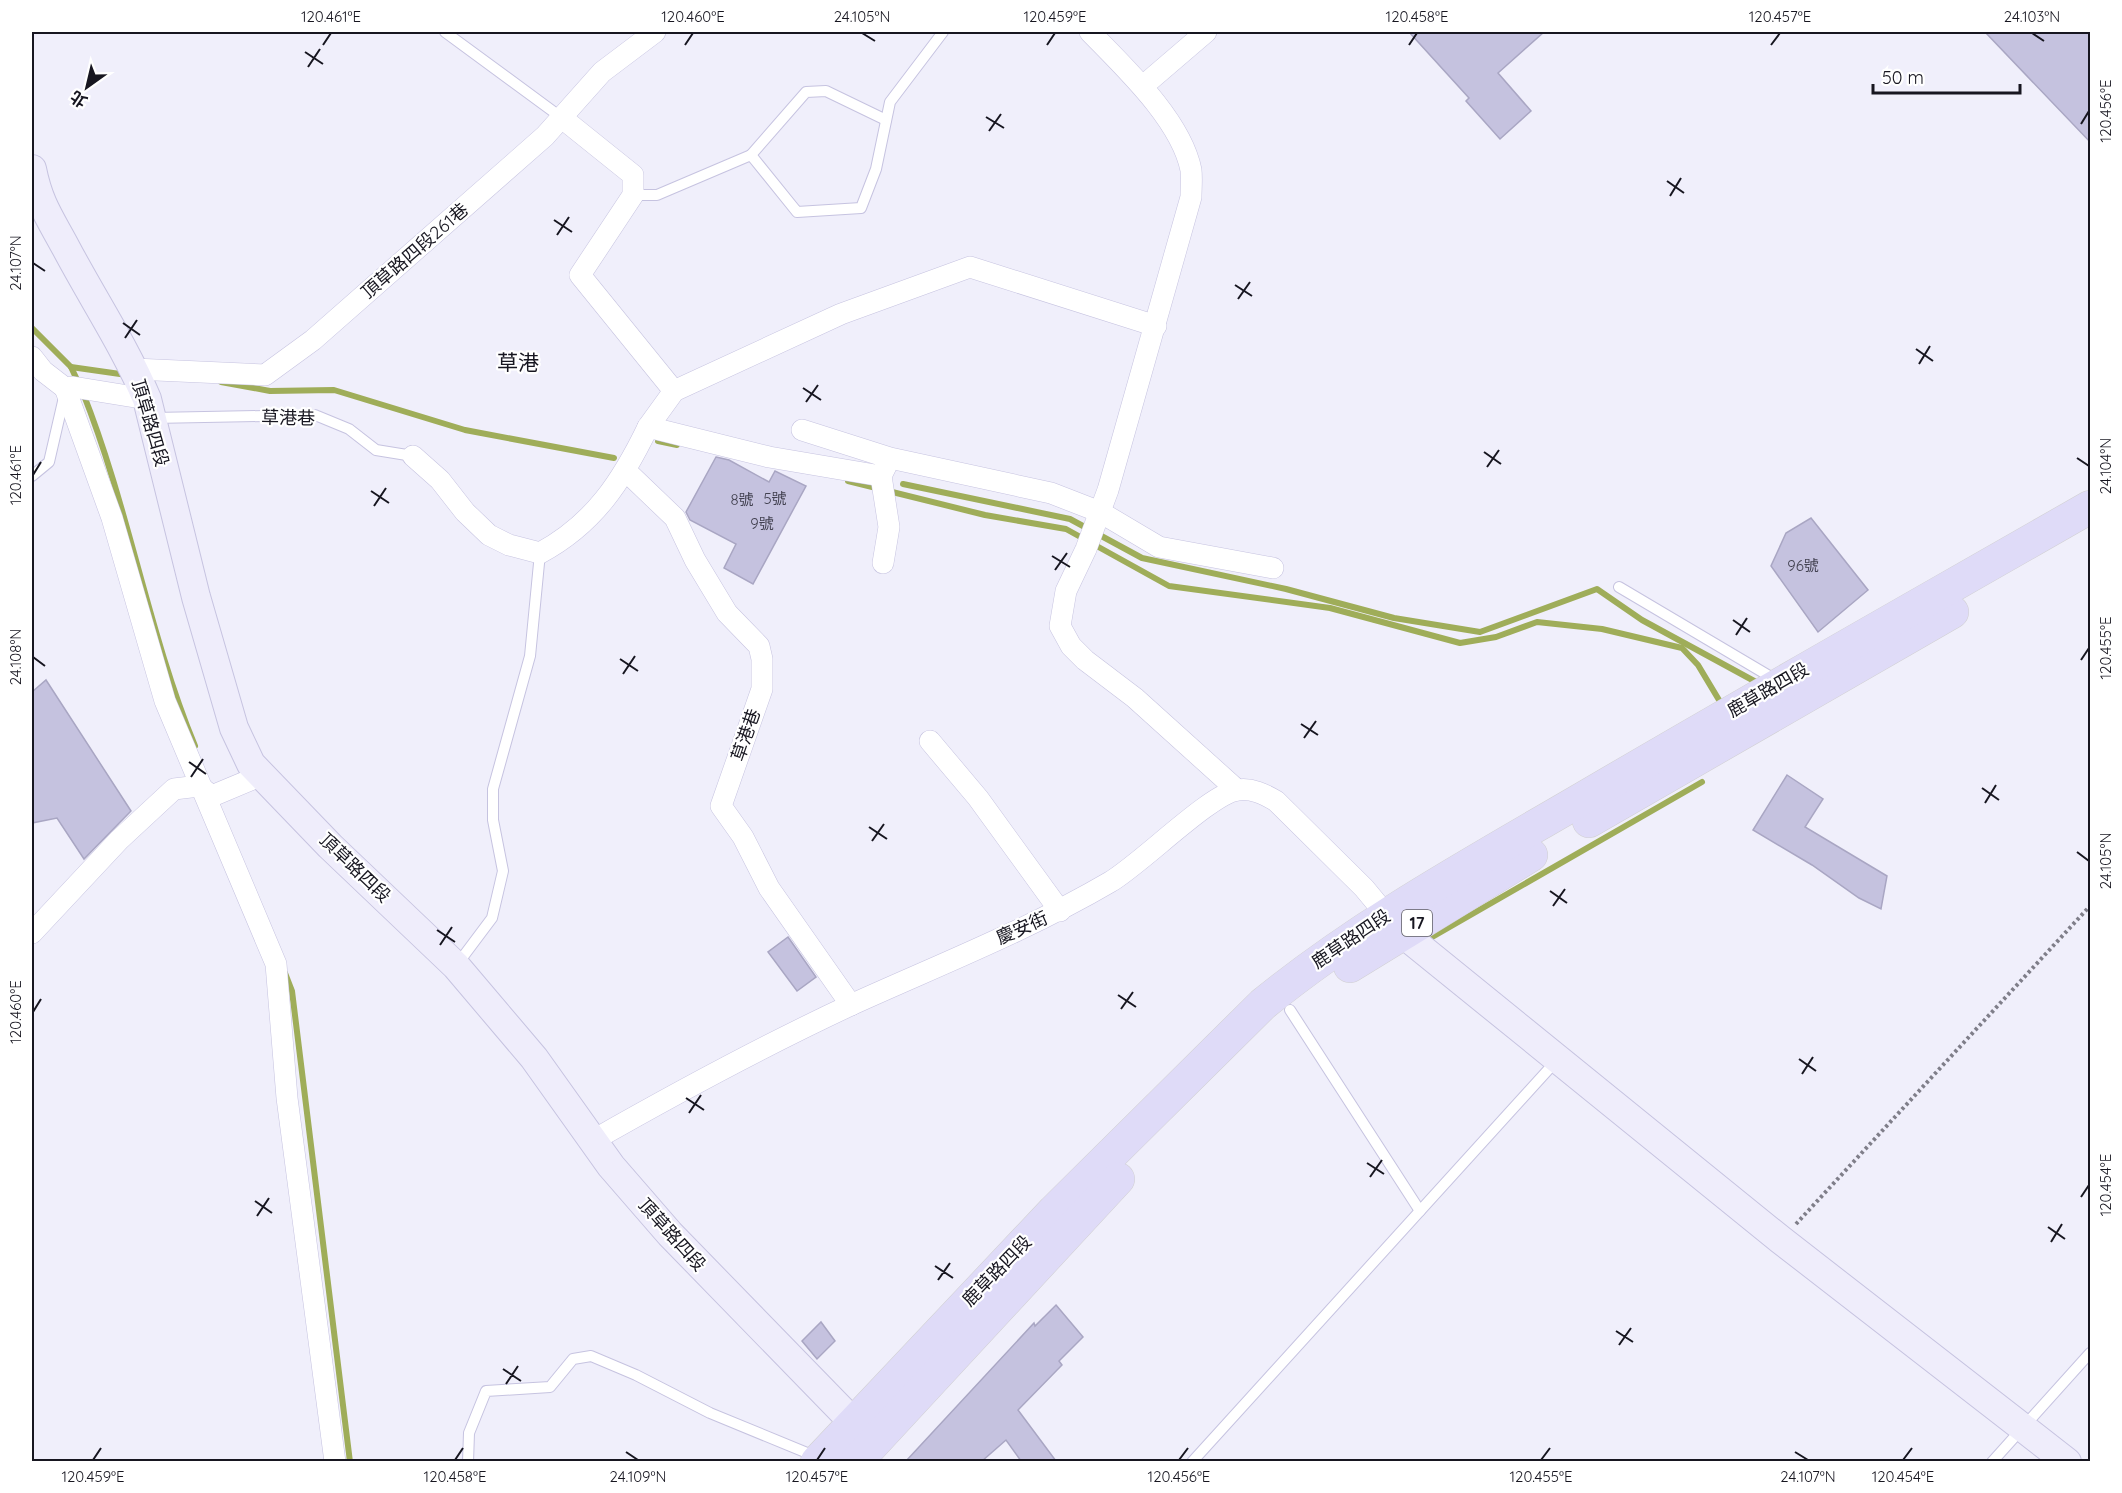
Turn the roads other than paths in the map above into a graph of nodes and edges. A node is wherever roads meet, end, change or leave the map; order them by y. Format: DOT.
graph roads {
  1 [pos="445,32"];
  2 [pos="655,32"];
  3 [pos="943,32"];
  4 [pos="1090,32"];
  5 [pos="1206,32"];
  6 [pos="1143,86"];
  7 [pos="562,118"];
  8 [pos="886,120"];
  9 [pos="751,155"];
  10 [pos="32,169"];
  11 [pos="633,195"];
  12 [pos="1156,326"];
  13 [pos="32,357"];
  14 [pos="134,369"];
  15 [pos="65,388"];
  16 [pos="674,391"];
  17 [pos="150,409"];
  18 [pos="648,427"];
  19 [pos="802,430"];
  20 [pos="413,456"];
  21 [pos="886,467"];
  22 [pos="627,472"];
  23 [pos="32,476"];
  24 [pos="1098,518"];
  25 [pos="2083,523"];
  26 [pos="540,553"];
  27 [pos="2028,556"];
  28 [pos="883,563"];
  29 [pos="1273,568"];
  30 [pos="1619,587"];
  31 [pos="1780,682"];
  32 [pos="930,741"];
  33 [pos="262,775"];
  34 [pos="199,786"];
  35 [pos="1237,790"];
  36 [pos="1060,911"];
  37 [pos="1394,923"];
  38 [pos="32,933"];
  39 [pos="456,966"];
  40 [pos="851,1005"];
  41 [pos="1290,1010"];
  42 [pos="1558,1059"];
  43 [pos="592,1141"];
  44 [pos="1420,1211"];
  45 [pos="2091,1353"];
  46 [pos="853,1422"];
  47 [pos="2023,1426"];
  48 [pos="335,1461"];
  49 [pos="468,1461"];
  50 [pos="827,1461"];
  51 [pos="856,1461"];
  52 [pos="1192,1461"];
  53 [pos="1992,1461"];
  54 [pos="2067,1461"];
  1 -- 7 [label="lane"];
  2 -- 7 [label="street, 頂草路四段261巷"];
  3 -- 8 [label="lane"];
  4 -- 6 [label="street"];
  5 -- 6 [label="street"];
  6 -- 12 [label="street"];
  7 -- 11 [label="street"];
  7 -- 14 [label="street, 頂草路四段261巷"];
  8 -- 9 [label="lane"];
  8 -- 9 [label="lane"];
  9 -- 11 [label="lane"];
  10 -- 14 [label="street, 頂草路四段"];
  11 -- 16 [label="street"];
  12 -- 16 [label="street"];
  12 -- 24 [label="street"];
  13 -- 15 [label="street"];
  14 -- 17 [label="street, 頂草路四段"];
  15 -- 17 [label="street"];
  15 -- 23 [label="lane"];
  15 -- 34 [label="street"];
  16 -- 18 [label="street"];
  17 -- 20 [label="lane, 草港巷"];
  17 -- 33 [label="street, 頂草路四段"];
  18 -- 21 [label="street"];
  18 -- 22 [label="street"];
  19 -- 21 [label="street"];
  20 -- 26 [label="street"];
  21 -- 24 [label="street"];
  21 -- 28 [label="street"];
  22 -- 26 [label="street"];
  22 -- 40 [label="street, 草港巷"];
  24 -- 29 [label="street"];
  24 -- 35 [label="street"];
  25 -- 27 [label="main road, 鹿草路四段 / 17"];
  26 -- 39 [label="lane"];
  27 -- 31 [label="main road, 鹿草路四段 / 17"];
  27 -- 37 [label="main road, 鹿草路四段 / 17"];
  30 -- 31 [label="lane"];
  31 -- 37 [label="main road, 鹿草路四段 / 17"];
  32 -- 36 [label="street"];
  33 -- 34 [label="street"];
  33 -- 39 [label="street, 頂草路四段"];
  34 -- 38 [label="street"];
  34 -- 48 [label="street"];
  35 -- 36 [label="street, 慶安街"];
  35 -- 37 [label="street"];
  36 -- 40 [label="street, 慶安街"];
  37 -- 41 [label="main road, 鹿草路四段 / 17"];
  37 -- 42 [label="street"];
  37 -- 46 [label="main road, 鹿草路四段 / 17"];
  39 -- 43 [label="street, 頂草路四段"];
  40 -- 43 [label="street, 慶安街"];
  41 -- 44 [label="lane"];
  41 -- 51 [label="main road, 鹿草路四段 / 17"];
  42 -- 44 [label="lane"];
  42 -- 47 [label="street"];
  43 -- 46 [label="street, 頂草路四段"];
  44 -- 52 [label="lane"];
  45 -- 47 [label="lane"];
  46 -- 50 [label="main road, 鹿草路四段 / 17"];
  47 -- 53 [label="lane"];
  47 -- 54 [label="street"];
  49 -- 50 [label="lane"];
}
